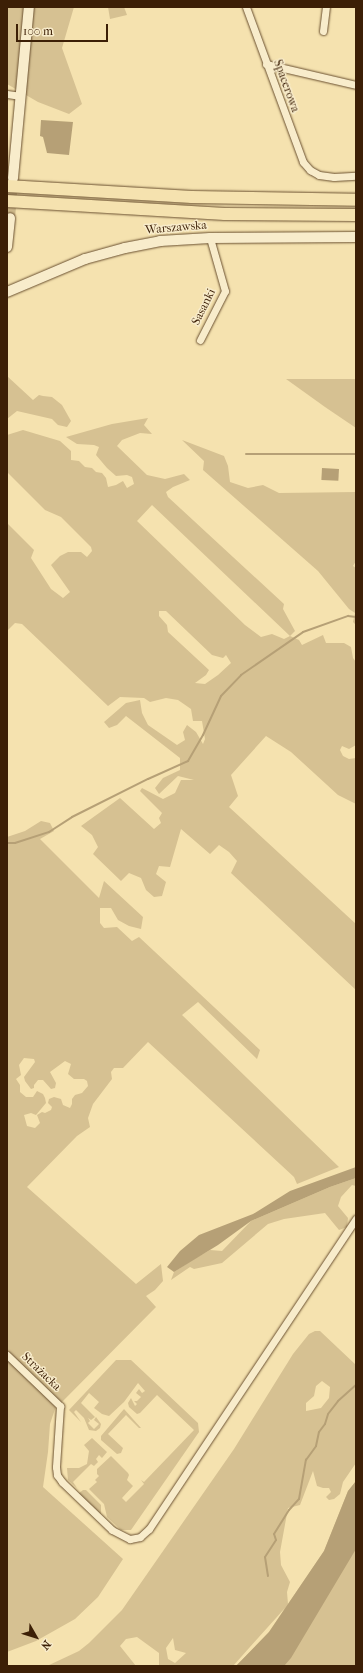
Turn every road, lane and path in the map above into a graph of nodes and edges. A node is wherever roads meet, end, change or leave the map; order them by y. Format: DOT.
graph roads {
  1 [pos="28,7"];
  2 [pos="246,7"];
  3 [pos="326,7"];
  4 [pos="323,31"];
  5 [pos="266,64"];
  6 [pos="356,85"];
  7 [pos="7,94"];
  8 [pos="20,96"];
  9 [pos="356,176"];
  10 [pos="10,182"];
  11 [pos="356,200"];
  12 [pos="7,201"];
  13 [pos="356,215"];
  14 [pos="10,218"];
  15 [pos="356,237"];
  16 [pos="210,238"];
  17 [pos="7,247"];
  18 [pos="7,292"];
  19 [pos="200,340"];
  20 [pos="356,1219"];
  21 [pos="7,1355"];
  1 -- 8 [label="street"];
  2 -- 5 [label="street, Spacerowa"];
  3 -- 4 [label="street"];
  5 -- 6 [label="street"];
  5 -- 9 [label="street, Spacerowa"];
  7 -- 8 [label="street"];
  8 -- 10 [label="street"];
  10 -- 11 [label="highway"];
  12 -- 13 [label="highway"];
  14 -- 17 [label="street"];
  15 -- 16 [label="street, Warszawska"];
  16 -- 18 [label="street, Warszawska"];
  16 -- 19 [label="street, Sasanki"];
  20 -- 21 [label="street, Strażacka"];
}
